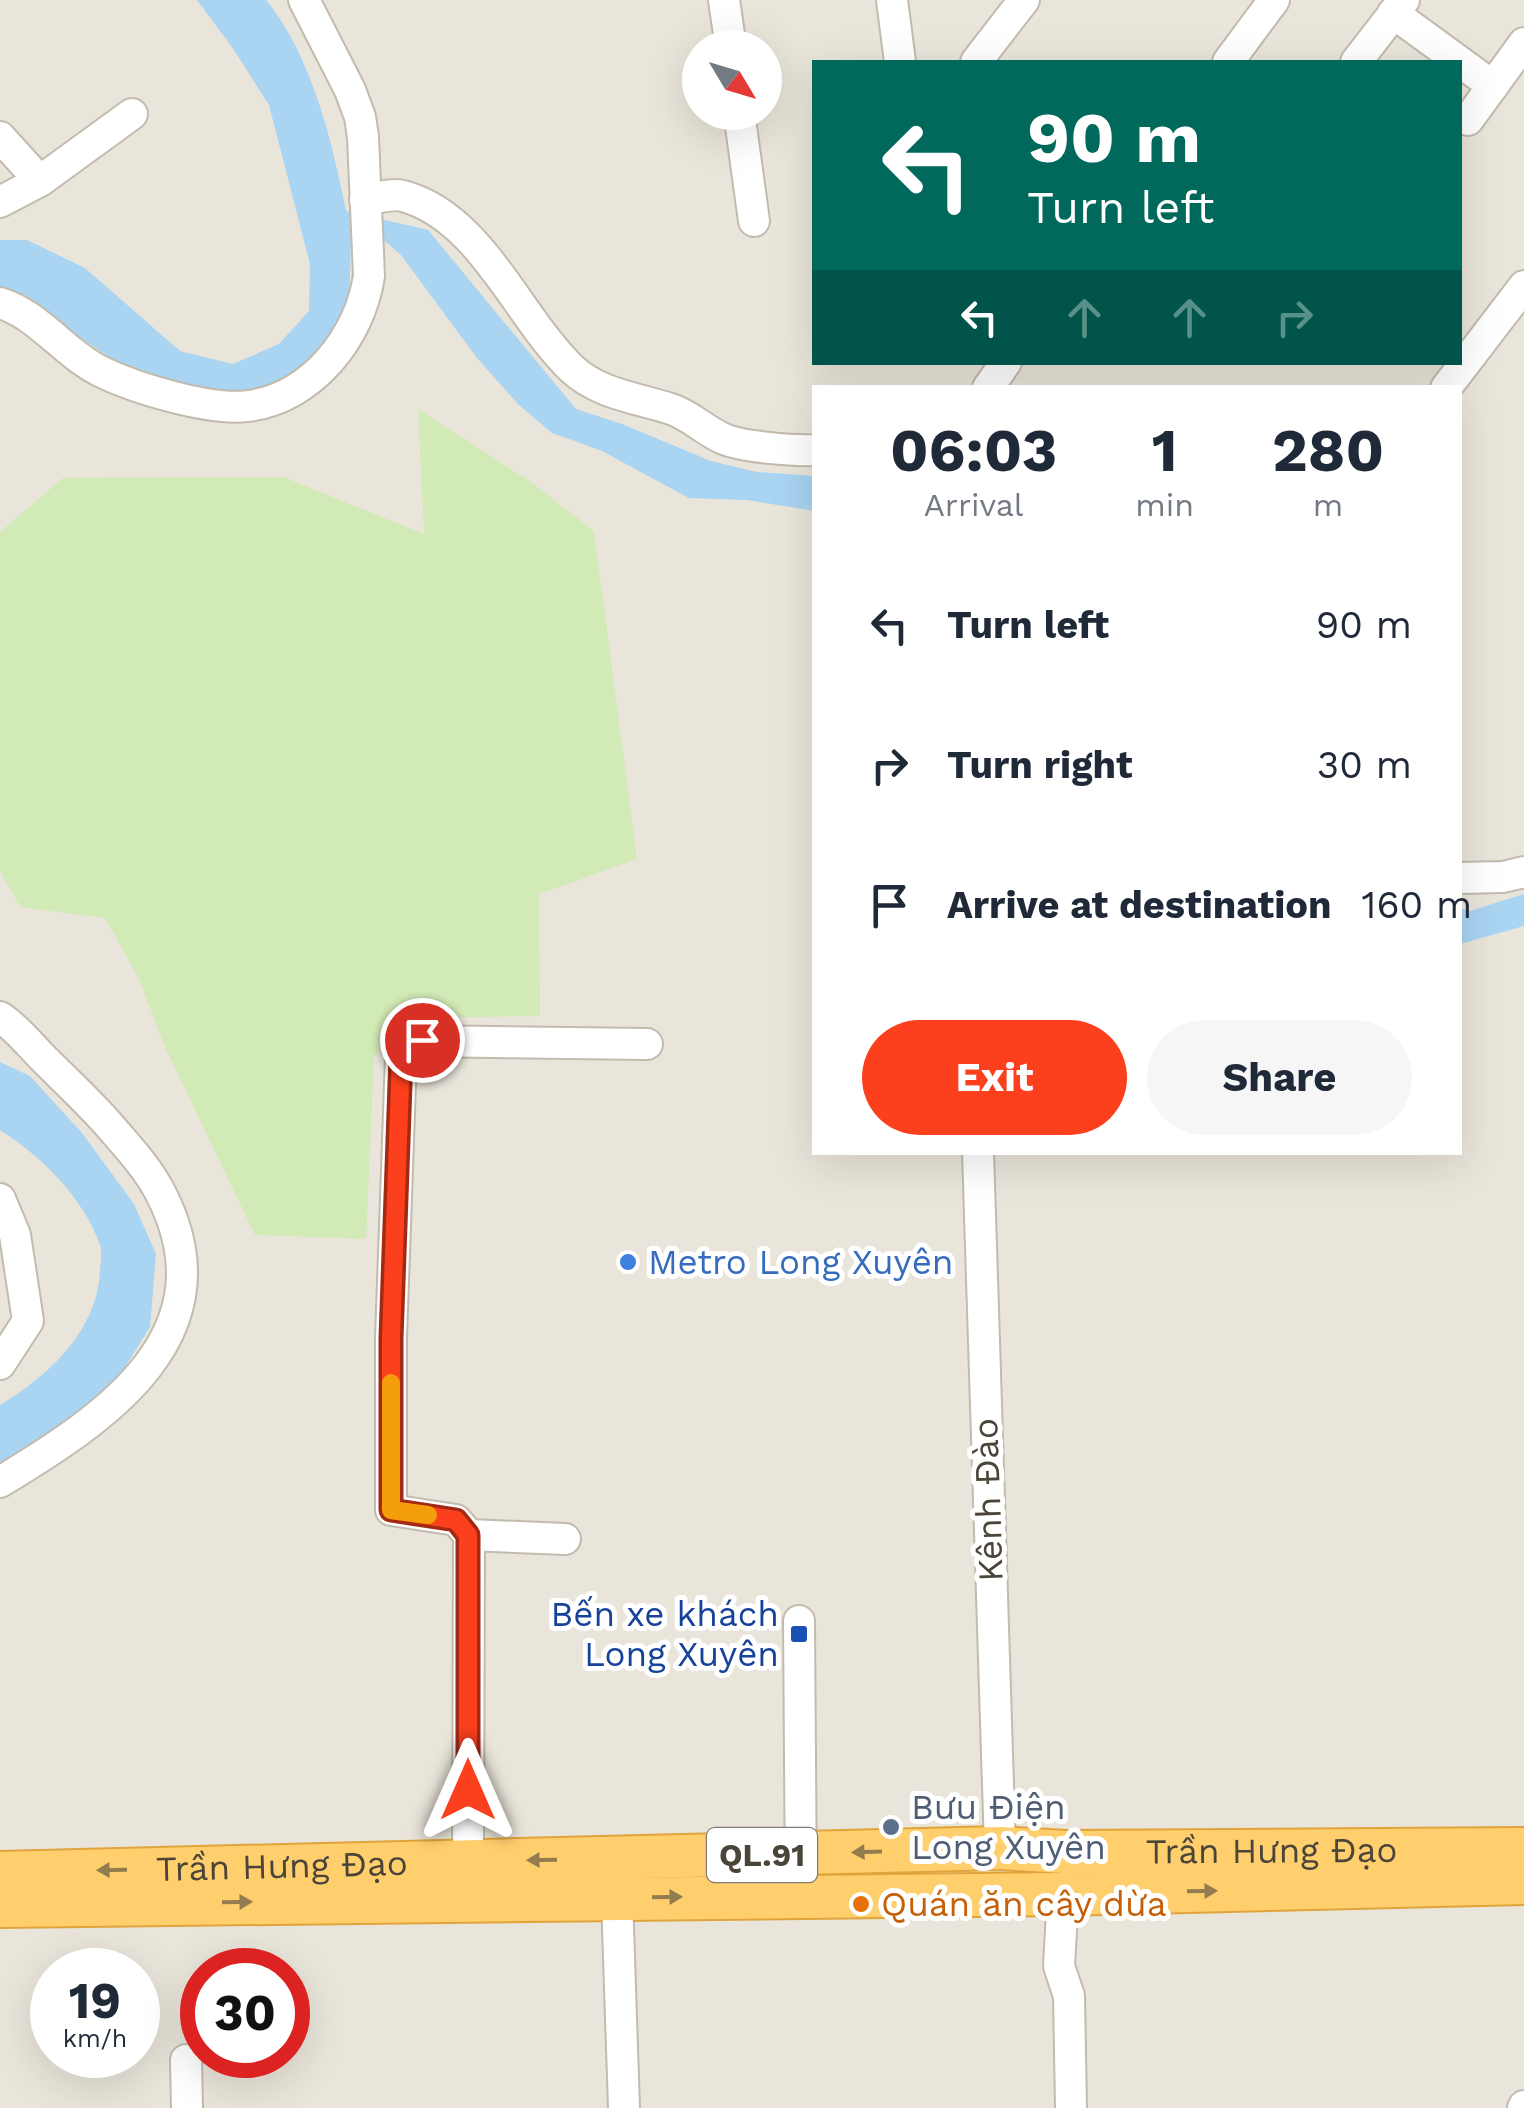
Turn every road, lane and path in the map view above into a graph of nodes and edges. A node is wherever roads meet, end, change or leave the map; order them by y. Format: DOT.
graph roads {
  1 [pos="304,0"];
  2 [pos="724,0"];
  3 [pos="892,0"];
  4 [pos="1024,0"];
  5 [pos="1274,0"];
  6 [pos="1398,7"];
  7 [pos="728,30"];
  8 [pos="1524,44"];
  9 [pos="900,60"];
  10 [pos="978,60"];
  11 [pos="1229,60"];
  12 [pos="1358,60"];
  13 [pos="1462,60"];
  14 [pos="1462,60"];
  15 [pos="1493,86"];
  16 [pos="132,114"];
  17 [pos="1468,120"];
  18 [pos="741,130"];
  19 [pos="0,137"];
  20 [pos="40,181"];
  21 [pos="0,202"];
  22 [pos="365,203"];
  23 [pos="754,221"];
  24 [pos="1524,286"];
  25 [pos="0,302"];
  26 [pos="1448,385"];
  27 [pos="812,450"];
  28 [pos="1524,872"];
  29 [pos="1462,878"];
  30 [pos="0,1017"];
  31 [pos="647,1044"];
  32 [pos="978,1155"];
  33 [pos="0,1199"];
  34 [pos="0,1364"];
  35 [pos="0,1482"];
  36 [pos="468,1535"];
  37 [pos="565,1539"];
  38 [pos="799,1620"];
  39 [pos="1000,1848"];
  40 [pos="1524,1848"];
  41 [pos="1065,1852"];
  42 [pos="468,1862"];
  43 [pos="0,1873"];
  44 [pos="800,1874"];
  45 [pos="1524,1883"];
  46 [pos="1063,1894"];
  47 [pos="617,1898"];
  48 [pos="0,1906"];
  49 [pos="186,2078"];
  50 [pos="186,2108"];
  51 [pos="624,2108"];
  52 [pos="1072,2108"];
  1 -- 22 [label="street"];
  2 -- 7 [label="street"];
  3 -- 9 [label="street"];
  4 -- 10 [label="street"];
  5 -- 11 [label="street"];
  6 -- 12 [label="street"];
  6 -- 14 [label="street"];
  8 -- 15 [label="street"];
  13 -- 15 [label="street"];
  15 -- 17 [label="street"];
  16 -- 20 [label="street"];
  18 -- 23 [label="street"];
  19 -- 20 [label="street"];
  20 -- 21 [label="street"];
  22 -- 25 [label="street"];
  22 -- 27 [label="street"];
  24 -- 26 [label="street"];
  28 -- 29 [label="street"];
  30 -- 35 [label="street"];
  31 -- 36 [label="street"];
  32 -- 39 [label="street, Kênh Đào"];
  33 -- 34 [label="street"];
  36 -- 37 [label="street"];
  36 -- 42 [label="street"];
  38 -- 44 [label="street"];
  39 -- 41 [label="highway, Trần Hưng Đạo / QL.91"];
  39 -- 44 [label="highway, Trần Hưng Đạo / QL.91, one-way"];
  40 -- 41 [label="highway, Trần Hưng Đạo / QL.91"];
  41 -- 46 [label="highway"];
  42 -- 43 [label="highway, Trần Hưng Đạo / QL.91, one-way"];
  44 -- 42 [label="highway, Trần Hưng Đạo / QL.91, one-way"];
  44 -- 46 [label="highway, Trần Hưng Đạo / QL.91"];
  47 -- 44 [label="highway, Trần Hưng Đạo / QL.91, one-way"];
  46 -- 45 [label="highway, Trần Hưng Đạo / QL.91, one-way"];
  46 -- 52 [label="street"];
  48 -- 47 [label="highway, Trần Hưng Đạo / QL.91, one-way"];
  47 -- 51 [label="street"];
  49 -- 50 [label="street"];
}
